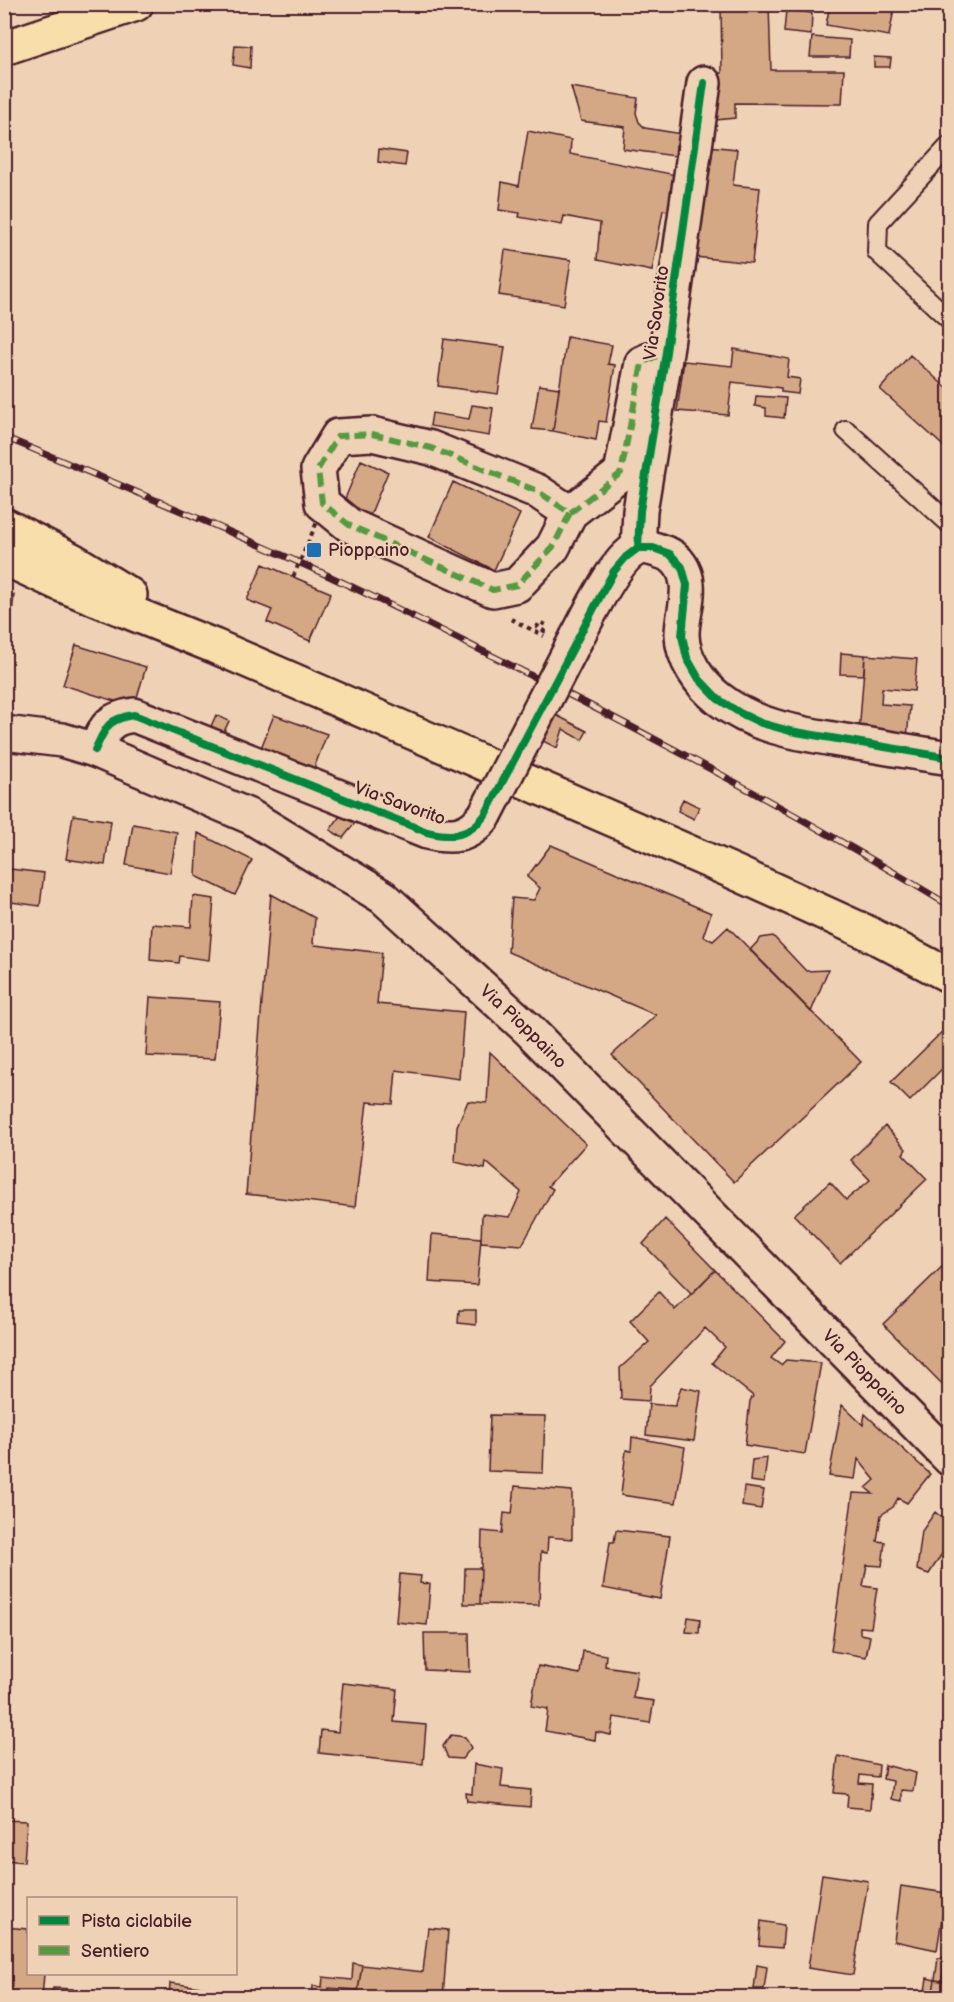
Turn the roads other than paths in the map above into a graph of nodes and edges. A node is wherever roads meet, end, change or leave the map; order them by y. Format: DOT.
graph roads {
  1 [pos="136,4"];
  2 [pos="4,48"];
  3 [pos="704,83"];
  4 [pos="950,145"];
  5 [pos="950,320"];
  6 [pos="666,352"];
  7 [pos="846,430"];
  8 [pos="570,513"];
  9 [pos="950,524"];
  10 [pos="4,525"];
  11 [pos="638,548"];
  12 [pos="4,558"];
  13 [pos="214,646"];
  14 [pos="4,733"];
  15 [pos="95,750"];
  16 [pos="949,754"];
  17 [pos="950,976"];
  18 [pos="950,1459"];
  1 -- 2 [label="highway"];
  3 -- 6 [label="street, Via Savorito"];
  4 -- 5 [label="lane"];
  6 -- 8 [label="street"];
  6 -- 11 [label="street, Via Savorito"];
  7 -- 9 [label="lane"];
  8 -- 8 [label="street"];
  10 -- 13 [label="highway"];
  11 -- 15 [label="street, Via Savorito, bridge"];
  11 -- 16 [label="street"];
  12 -- 13 [label="highway"];
  13 -- 17 [label="highway"];
  14 -- 15 [label="street, Via Pioppaino"];
  15 -- 18 [label="street, Via Pioppaino"];
}
